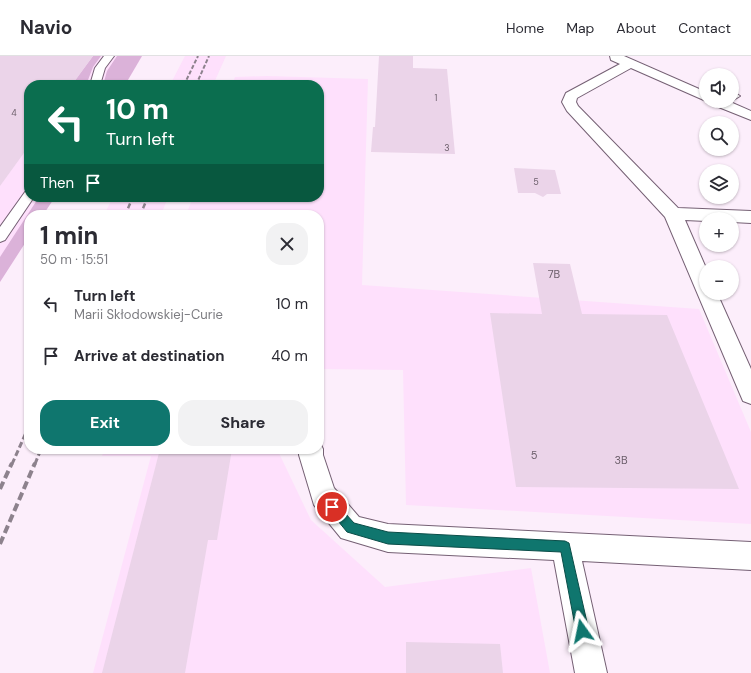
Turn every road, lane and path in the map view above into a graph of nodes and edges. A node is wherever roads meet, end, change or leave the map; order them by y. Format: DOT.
graph roads {
  1 [pos="108,56"];
  2 [pos="614,56"];
  3 [pos="629,64"];
  4 [pos="96,80"];
  5 [pos="699,94"];
  6 [pos="738,108"];
  7 [pos="751,116"];
  8 [pos="24,202"];
  9 [pos="673,214"];
  10 [pos="751,217"];
  11 [pos="0,237"];
  12 [pos="699,274"];
  13 [pos="710,300"];
  14 [pos="751,394"];
  15 [pos="311,454"];
  16 [pos="565,547"];
  17 [pos="751,556"];
  18 [pos="591,673"];
  1 -- 4 [label="lane"];
  2 -- 3 [label="street"];
  3 -- 5 [label="street"];
  3 -- 9 [label="street"];
  6 -- 7 [label="street"];
  8 -- 11 [label="lane"];
  9 -- 10 [label="street"];
  9 -- 12 [label="street"];
  13 -- 14 [label="street"];
  15 -- 16 [label="street"];
  16 -- 17 [label="street"];
  16 -- 18 [label="street"];
}
